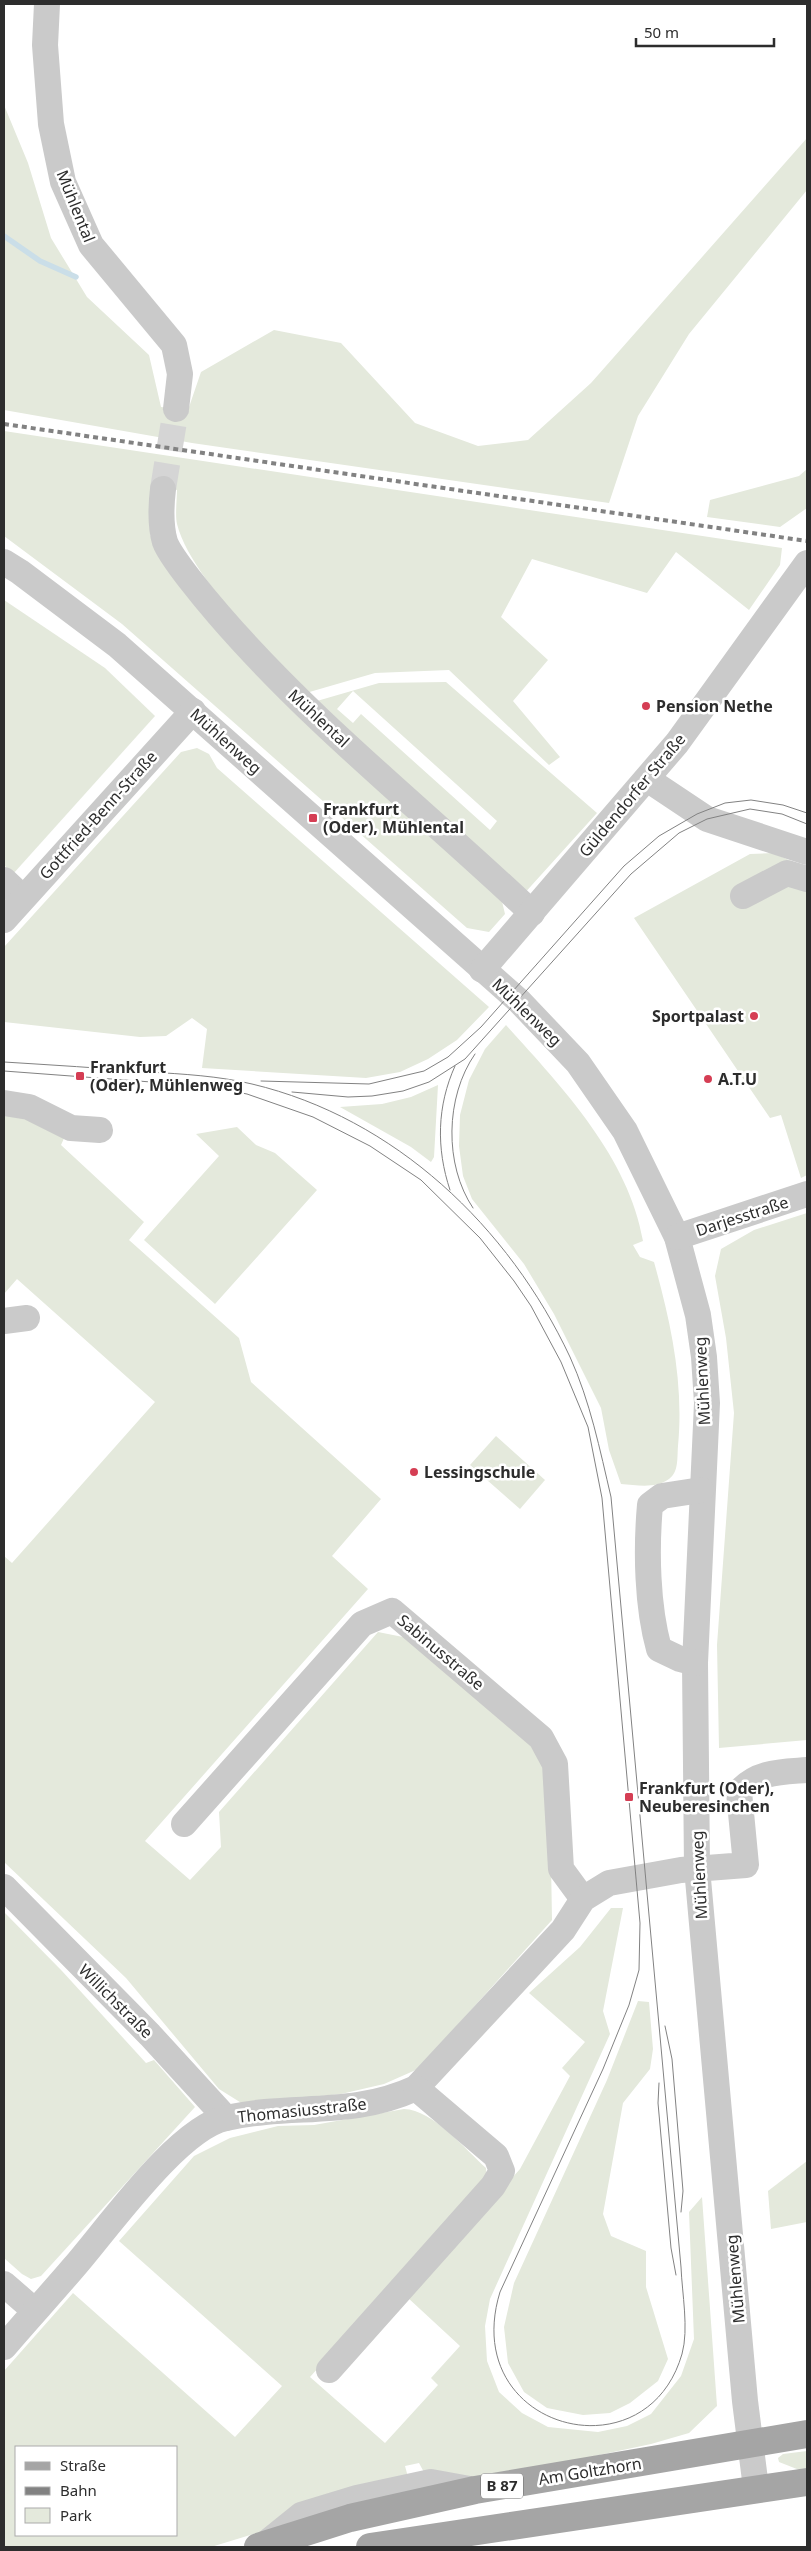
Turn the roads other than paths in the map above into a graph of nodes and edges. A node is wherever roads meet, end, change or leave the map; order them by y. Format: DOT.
graph roads {
  1 [pos="47,4"];
  2 [pos="176,409"];
  3 [pos="163,489"];
  4 [pos="4,562"];
  5 [pos="807,562"];
  6 [pos="193,711"];
  7 [pos="647,779"];
  8 [pos="807,852"];
  9 [pos="807,879"];
  10 [pos="4,880"];
  11 [pos="743,896"];
  12 [pos="24,898"];
  13 [pos="532,913"];
  14 [pos="4,920"];
  15 [pos="482,970"];
  16 [pos="4,1103"];
  17 [pos="100,1130"];
  18 [pos="807,1194"];
  19 [pos="677,1237"];
  20 [pos="701,1490"];
  21 [pos="695,1663"];
  22 [pos="807,1770"];
  23 [pos="184,1824"];
  24 [pos="696,1868"];
  25 [pos="4,1887"];
  26 [pos="583,1899"];
  27 [pos="416,2088"];
  28 [pos="226,2118"];
  29 [pos="4,2284"];
  30 [pos="35,2311"];
  31 [pos="4,2347"];
  32 [pos="329,2370"];
  33 [pos="807,2434"];
  34 [pos="751,2444"];
  35 [pos="807,2482"];
  36 [pos="756,2488"];
  37 [pos="261,2546"];
  38 [pos="370,2547"];
  1 -- 2 [label="street, Mühlental"];
  3 -- 13 [label="street, Mühlental"];
  4 -- 6 [label="street, Mühlenweg"];
  5 -- 7 [label="street, Güldendorfer Straße"];
  6 -- 12 [label="street, Gottfried-Benn-Straße"];
  6 -- 15 [label="street, Mühlenweg"];
  7 -- 8 [label="street"];
  7 -- 13 [label="street, Güldendorfer Straße"];
  9 -- 11 [label="street"];
  10 -- 12 [label="street"];
  12 -- 14 [label="street, Gottfried-Benn-Straße"];
  13 -- 15 [label="street, Güldendorfer Straße"];
  15 -- 19 [label="street, Mühlenweg"];
  16 -- 17 [label="street"];
  18 -- 19 [label="street, Darjesstraße"];
  19 -- 20 [label="street, Mühlenweg"];
  20 -- 21 [label="street, Mühlenweg"];
  20 -- 21 [label="street"];
  21 -- 24 [label="street, Mühlenweg"];
  22 -- 24 [label="street, Thomasiusstraße"];
  23 -- 26 [label="street, Sabinusstraße"];
  24 -- 26 [label="street, Thomasiusstraße"];
  24 -- 34 [label="street, Mühlenweg"];
  25 -- 28 [label="street, Willichstraße"];
  26 -- 27 [label="street, Thomasiusstraße"];
  27 -- 28 [label="street, Thomasiusstraße"];
  27 -- 32 [label="street"];
  28 -- 30 [label="street, Thomasiusstraße"];
  29 -- 30 [label="street"];
  30 -- 31 [label="street, Thomasiusstraße"];
  33 -- 34 [label="main road, Am Goltzhorn / B 87"];
  34 -- 36 [label="street, Mühlenweg"];
  34 -- 37 [label="main road, Am Goltzhorn / B 87"];
  35 -- 36 [label="main road"];
  36 -- 38 [label="main road"];
}
